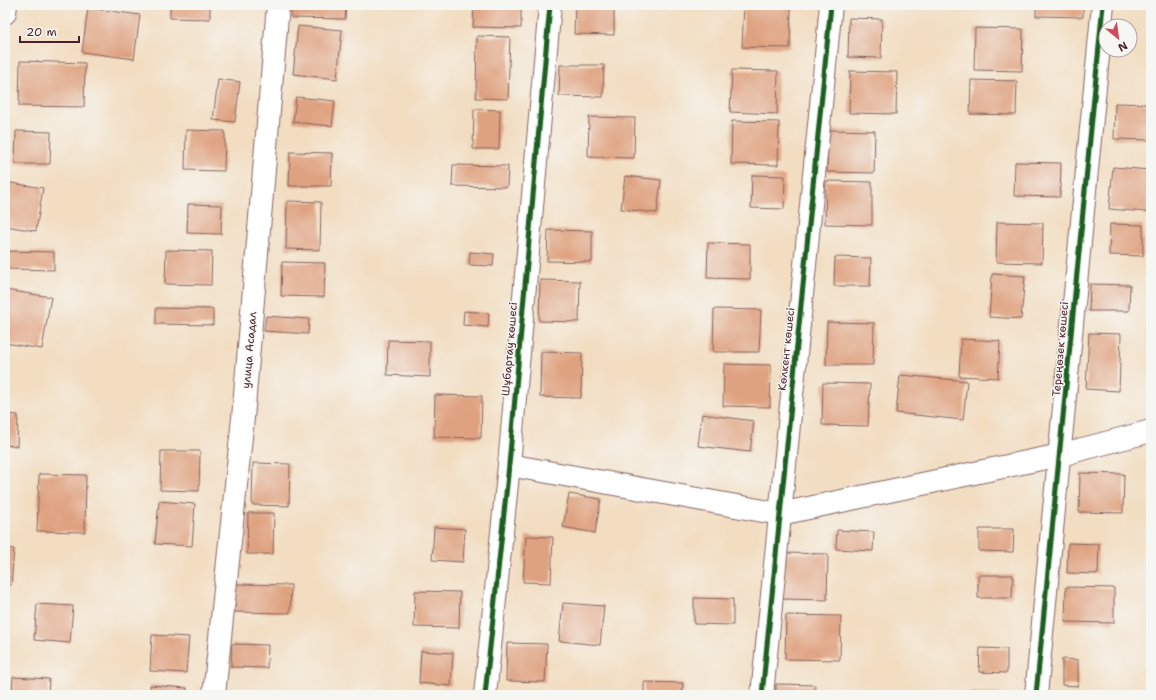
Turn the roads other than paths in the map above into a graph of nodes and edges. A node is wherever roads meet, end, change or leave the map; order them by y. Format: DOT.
graph roads {
  1 [pos="6,5"];
  2 [pos="278,5"];
  3 [pos="550,5"];
  4 [pos="831,5"];
  5 [pos="1103,5"];
  6 [pos="5,13"];
  7 [pos="1151,430"];
  8 [pos="1060,455"];
  9 [pos="509,465"];
  10 [pos="780,514"];
  11 [pos="214,695"];
  12 [pos="485,695"];
  13 [pos="762,695"];
  14 [pos="1036,695"];
  1 -- 6 [label="street"];
  2 -- 11 [label="street, улица Асадал"];
  3 -- 9 [label="street, Шұбартау көшесі"];
  4 -- 10 [label="street, Көлкент көшесі"];
  5 -- 8 [label="street, Тереңөзек көшесі"];
  7 -- 8 [label="street"];
  8 -- 10 [label="street"];
  8 -- 14 [label="street, Тереңөзек көшесі"];
  9 -- 10 [label="street"];
  9 -- 12 [label="street, Шұбартау көшесі"];
  10 -- 13 [label="street, Көлкент көшесі"];
}
